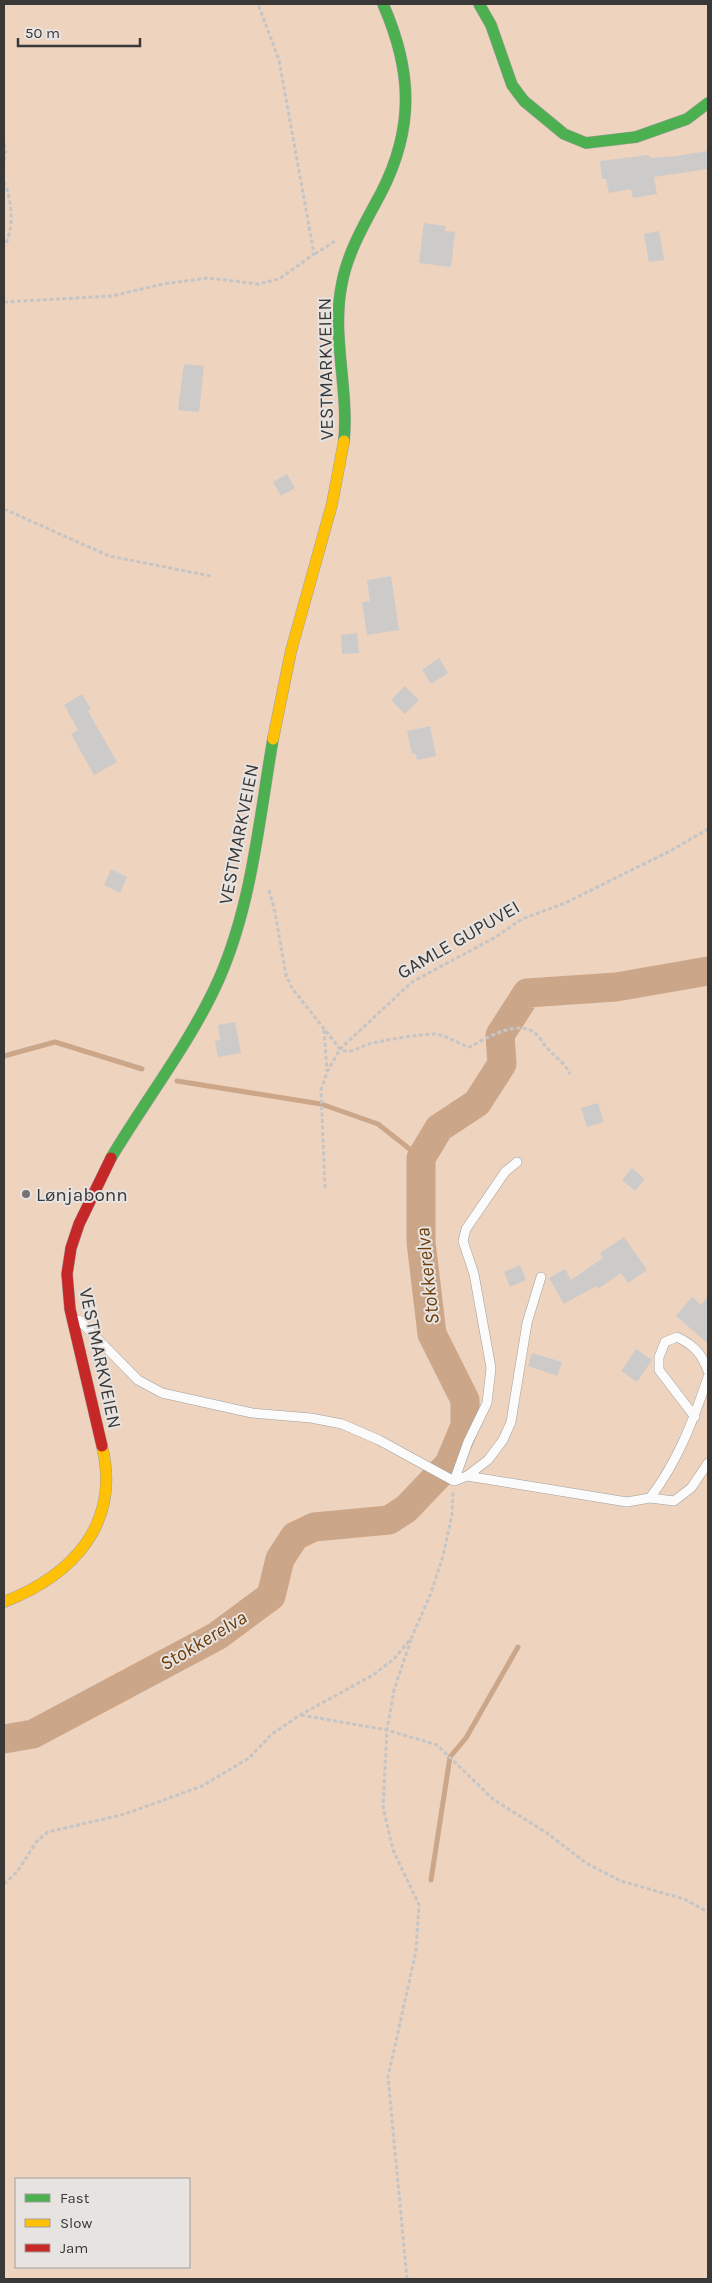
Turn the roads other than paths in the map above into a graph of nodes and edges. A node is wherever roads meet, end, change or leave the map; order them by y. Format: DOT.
graph roads {
  1 [pos="383,4"];
  2 [pos="479,4"];
  3 [pos="708,103"];
  4 [pos="517,1162"];
  5 [pos="541,1277"];
  6 [pos="72,1317"];
  7 [pos="708,1371"];
  8 [pos="708,1377"];
  9 [pos="695,1418"];
  10 [pos="708,1463"];
  11 [pos="467,1476"];
  12 [pos="454,1480"];
  13 [pos="650,1498"];
  14 [pos="4,1602"];
  1 -- 6 [label="street, VESTMARKVEIEN"];
  2 -- 3 [label="street"];
  4 -- 12 [label="lane"];
  5 -- 11 [label="lane"];
  6 -- 12 [label="lane"];
  6 -- 14 [label="street, VESTMARKVEIEN"];
  7 -- 9 [label="lane"];
  8 -- 9 [label="lane"];
  9 -- 13 [label="lane"];
  10 -- 13 [label="lane"];
  11 -- 12 [label="lane"];
  11 -- 13 [label="lane"];
}
